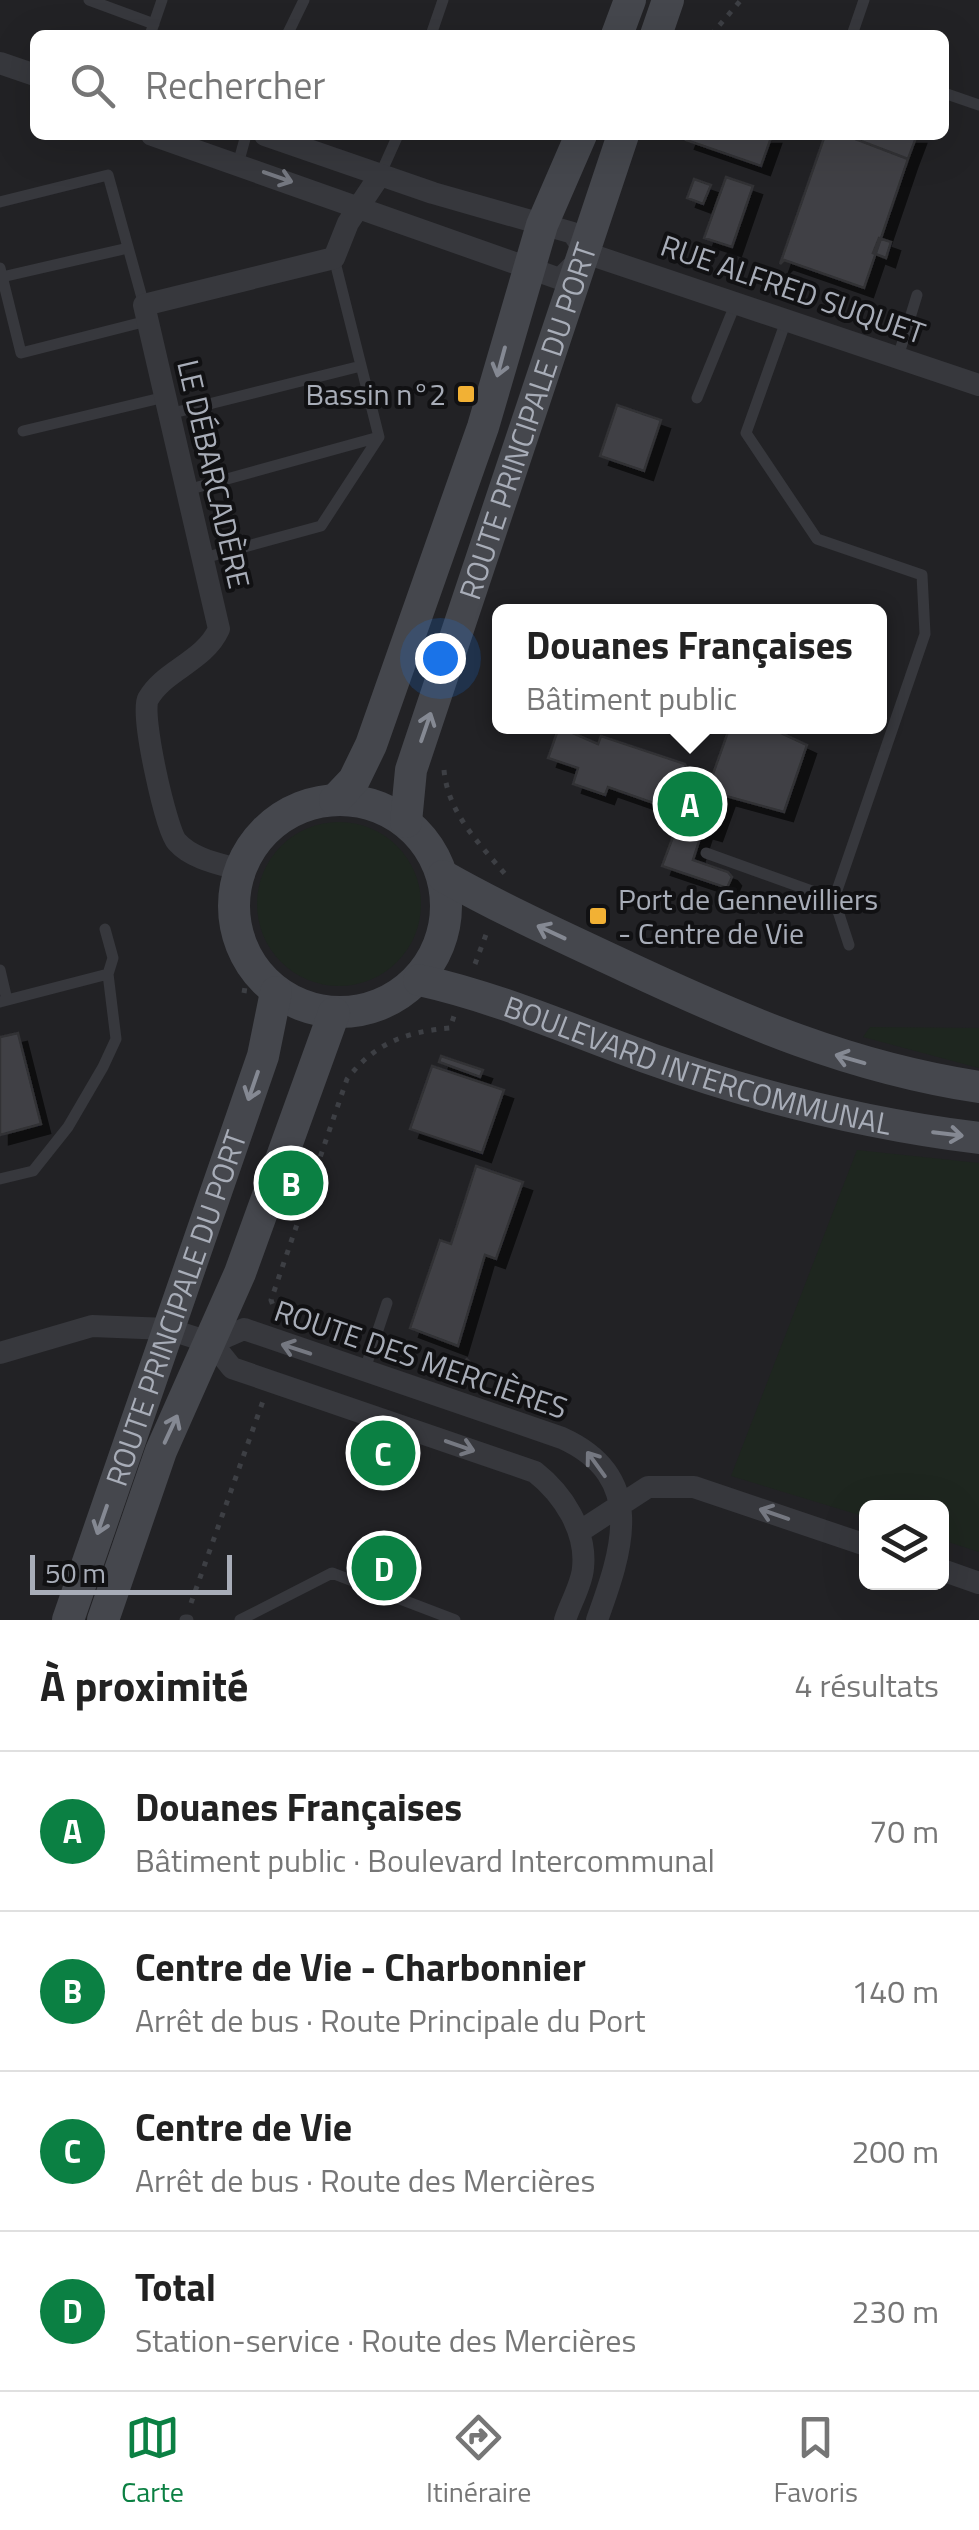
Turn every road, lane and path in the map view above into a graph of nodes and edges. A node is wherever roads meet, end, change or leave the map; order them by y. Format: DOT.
graph roads {
  1 [pos="89,0"];
  2 [pos="162,0"];
  3 [pos="304,0"];
  4 [pos="443,0"];
  5 [pos="630,0"];
  6 [pos="668,0"];
  7 [pos="741,0"];
  8 [pos="864,0"];
  9 [pos="152,30"];
  10 [pos="289,30"];
  11 [pos="434,30"];
  12 [pos="619,30"];
  13 [pos="658,30"];
  14 [pos="715,30"];
  15 [pos="854,30"];
  16 [pos="0,63"];
  17 [pos="30,73"];
  18 [pos="949,95"];
  19 [pos="979,105"];
  20 [pos="167,140"];
  21 [pos="245,140"];
  22 [pos="280,140"];
  23 [pos="396,140"];
  24 [pos="579,140"];
  25 [pos="621,140"];
  26 [pos="238,164"];
  27 [pos="380,174"];
  28 [pos="0,202"];
  29 [pos="358,205"];
  30 [pos="542,225"];
  31 [pos="128,248"];
  32 [pos="586,253"];
  33 [pos="334,258"];
  34 [pos="529,269"];
  35 [pos="1,273"];
  36 [pos="917,295"];
  37 [pos="736,300"];
  38 [pos="146,313"];
  39 [pos="787,318"];
  40 [pos="902,358"];
  41 [pos="362,366"];
  42 [pos="979,385"];
  43 [pos="697,398"];
  44 [pos="167,406"];
  45 [pos="23,431"];
  46 [pos="379,437"];
  47 [pos="188,490"];
  48 [pos="204,558"];
  49 [pos="444,763"];
  50 [pos="335,800"];
  51 [pos="406,822"];
  52 [pos="706,853"];
  53 [pos="241,870"];
  54 [pos="443,876"];
  55 [pos="505,882"];
  56 [pos="834,899"];
  57 [pos="105,929"];
  58 [pos="848,945"];
  59 [pos="0,970"];
  60 [pos="108,974"];
  61 [pos="418,980"];
  62 [pos="276,992"];
  63 [pos="3,1001"];
  64 [pos="334,1013"];
  65 [pos="450,1028"];
  66 [pos="979,1086"];
  67 [pos="979,1138"];
  68 [pos="0,1180"];
  69 [pos="386,1302"];
  70 [pos="282,1321"];
  71 [pos="168,1329"];
  72 [pos="212,1343"];
  73 [pos="0,1353"];
  74 [pos="364,1372"];
  75 [pos="264,1400"];
  76 [pos="622,1507"];
  77 [pos="578,1532"];
  78 [pos="859,1543"];
  79 [pos="949,1572"];
  80 [pos="979,1583"];
  81 [pos="68,1620"];
  82 [pos="103,1620"];
  83 [pos="186,1620"];
  84 [pos="240,1620"];
  85 [pos="454,1620"];
  86 [pos="565,1620"];
  87 [pos="598,1620"];
  1 -- 9 [label="lane"];
  2 -- 9 [label="lane"];
  3 -- 10 [label="lane"];
  4 -- 11 [label="lane"];
  5 -- 12 [label="main road"];
  6 -- 13 [label="main road"];
  7 -- 14 [label="path"];
  8 -- 15 [label="lane"];
  16 -- 17 [label="street"];
  18 -- 19 [label="lane"];
  20 -- 26 [label="street"];
  21 -- 26 [label="lane"];
  22 -- 27 [label="street, RUE ALFRED SUQUET"];
  23 -- 27 [label="lane"];
  24 -- 30 [label="main road, ROUTE PRINCIPALE DU PORT"];
  25 -- 32 [label="main road, ROUTE PRINCIPALE DU PORT"];
  26 -- 29 [label="street, one-way"];
  27 -- 29 [label="street"];
  27 -- 30 [label="street, RUE ALFRED SUQUET"];
  28 -- 31 [label="lane"];
  29 -- 33 [label="street"];
  29 -- 34 [label="street"];
  30 -- 32 [label="street, RUE ALFRED SUQUET"];
  30 -- 34 [label="main road, ROUTE PRINCIPALE DU PORT"];
  31 -- 35 [label="lane"];
  31 -- 38 [label="lane"];
  32 -- 34 [label="street"];
  32 -- 37 [label="street, RUE ALFRED SUQUET"];
  51 -- 32 [label="main road, ROUTE PRINCIPALE DU PORT, one-way"];
  33 -- 38 [label="street"];
  33 -- 41 [label="lane"];
  34 -- 50 [label="main road, ROUTE PRINCIPALE DU PORT, one-way"];
  35 -- 38 [label="lane"];
  36 -- 40 [label="lane"];
  37 -- 39 [label="street, RUE ALFRED SUQUET"];
  37 -- 43 [label="lane"];
  38 -- 44 [label="street, LE DÉBARCADÈRE"];
  39 -- 40 [label="street, RUE ALFRED SUQUET"];
  39 -- 56 [label="lane"];
  40 -- 42 [label="street, RUE ALFRED SUQUET"];
  41 -- 44 [label="lane"];
  41 -- 46 [label="lane"];
  44 -- 45 [label="lane"];
  44 -- 47 [label="street, LE DÉBARCADÈRE"];
  46 -- 47 [label="lane"];
  46 -- 48 [label="lane"];
  47 -- 48 [label="street, LE DÉBARCADÈRE"];
  48 -- 53 [label="street, LE DÉBARCADÈRE"];
  49 -- 55 [label="path"];
  50 -- 51 [label="main road"];
  50 -- 53 [label="main road"];
  51 -- 54 [label="main road"];
  52 -- 56 [label="lane"];
  53 -- 62 [label="main road"];
  54 -- 61 [label="main road"];
  66 -- 54 [label="main road, BOULEVARD INTERCOMMUNAL, one-way"];
  56 -- 58 [label="lane"];
  57 -- 60 [label="lane"];
  59 -- 63 [label="lane"];
  60 -- 63 [label="lane"];
  60 -- 68 [label="lane"];
  61 -- 64 [label="main road"];
  61 -- 67 [label="main road, BOULEVARD INTERCOMMUNAL, one-way"];
  62 -- 64 [label="main road"];
  62 -- 71 [label="main road, ROUTE PRINCIPALE DU PORT, one-way"];
  64 -- 72 [label="main road, ROUTE PRINCIPALE DU PORT"];
  65 -- 70 [label="path"];
  69 -- 74 [label="lane"];
  71 -- 72 [label="street"];
  71 -- 73 [label="street"];
  71 -- 81 [label="main road, ROUTE PRINCIPALE DU PORT, one-way"];
  74 -- 72 [label="street, ROUTE DES MERCIÈRES, one-way"];
  72 -- 77 [label="street, one-way"];
  82 -- 72 [label="main road, ROUTE PRINCIPALE DU PORT, one-way"];
  76 -- 74 [label="street, ROUTE DES MERCIÈRES, one-way"];
  75 -- 83 [label="path"];
  76 -- 77 [label="street"];
  78 -- 76 [label="street, one-way"];
  76 -- 87 [label="street"];
  77 -- 86 [label="street"];
  79 -- 80 [label="street"];
  84 -- 85 [label="lane"];
}
